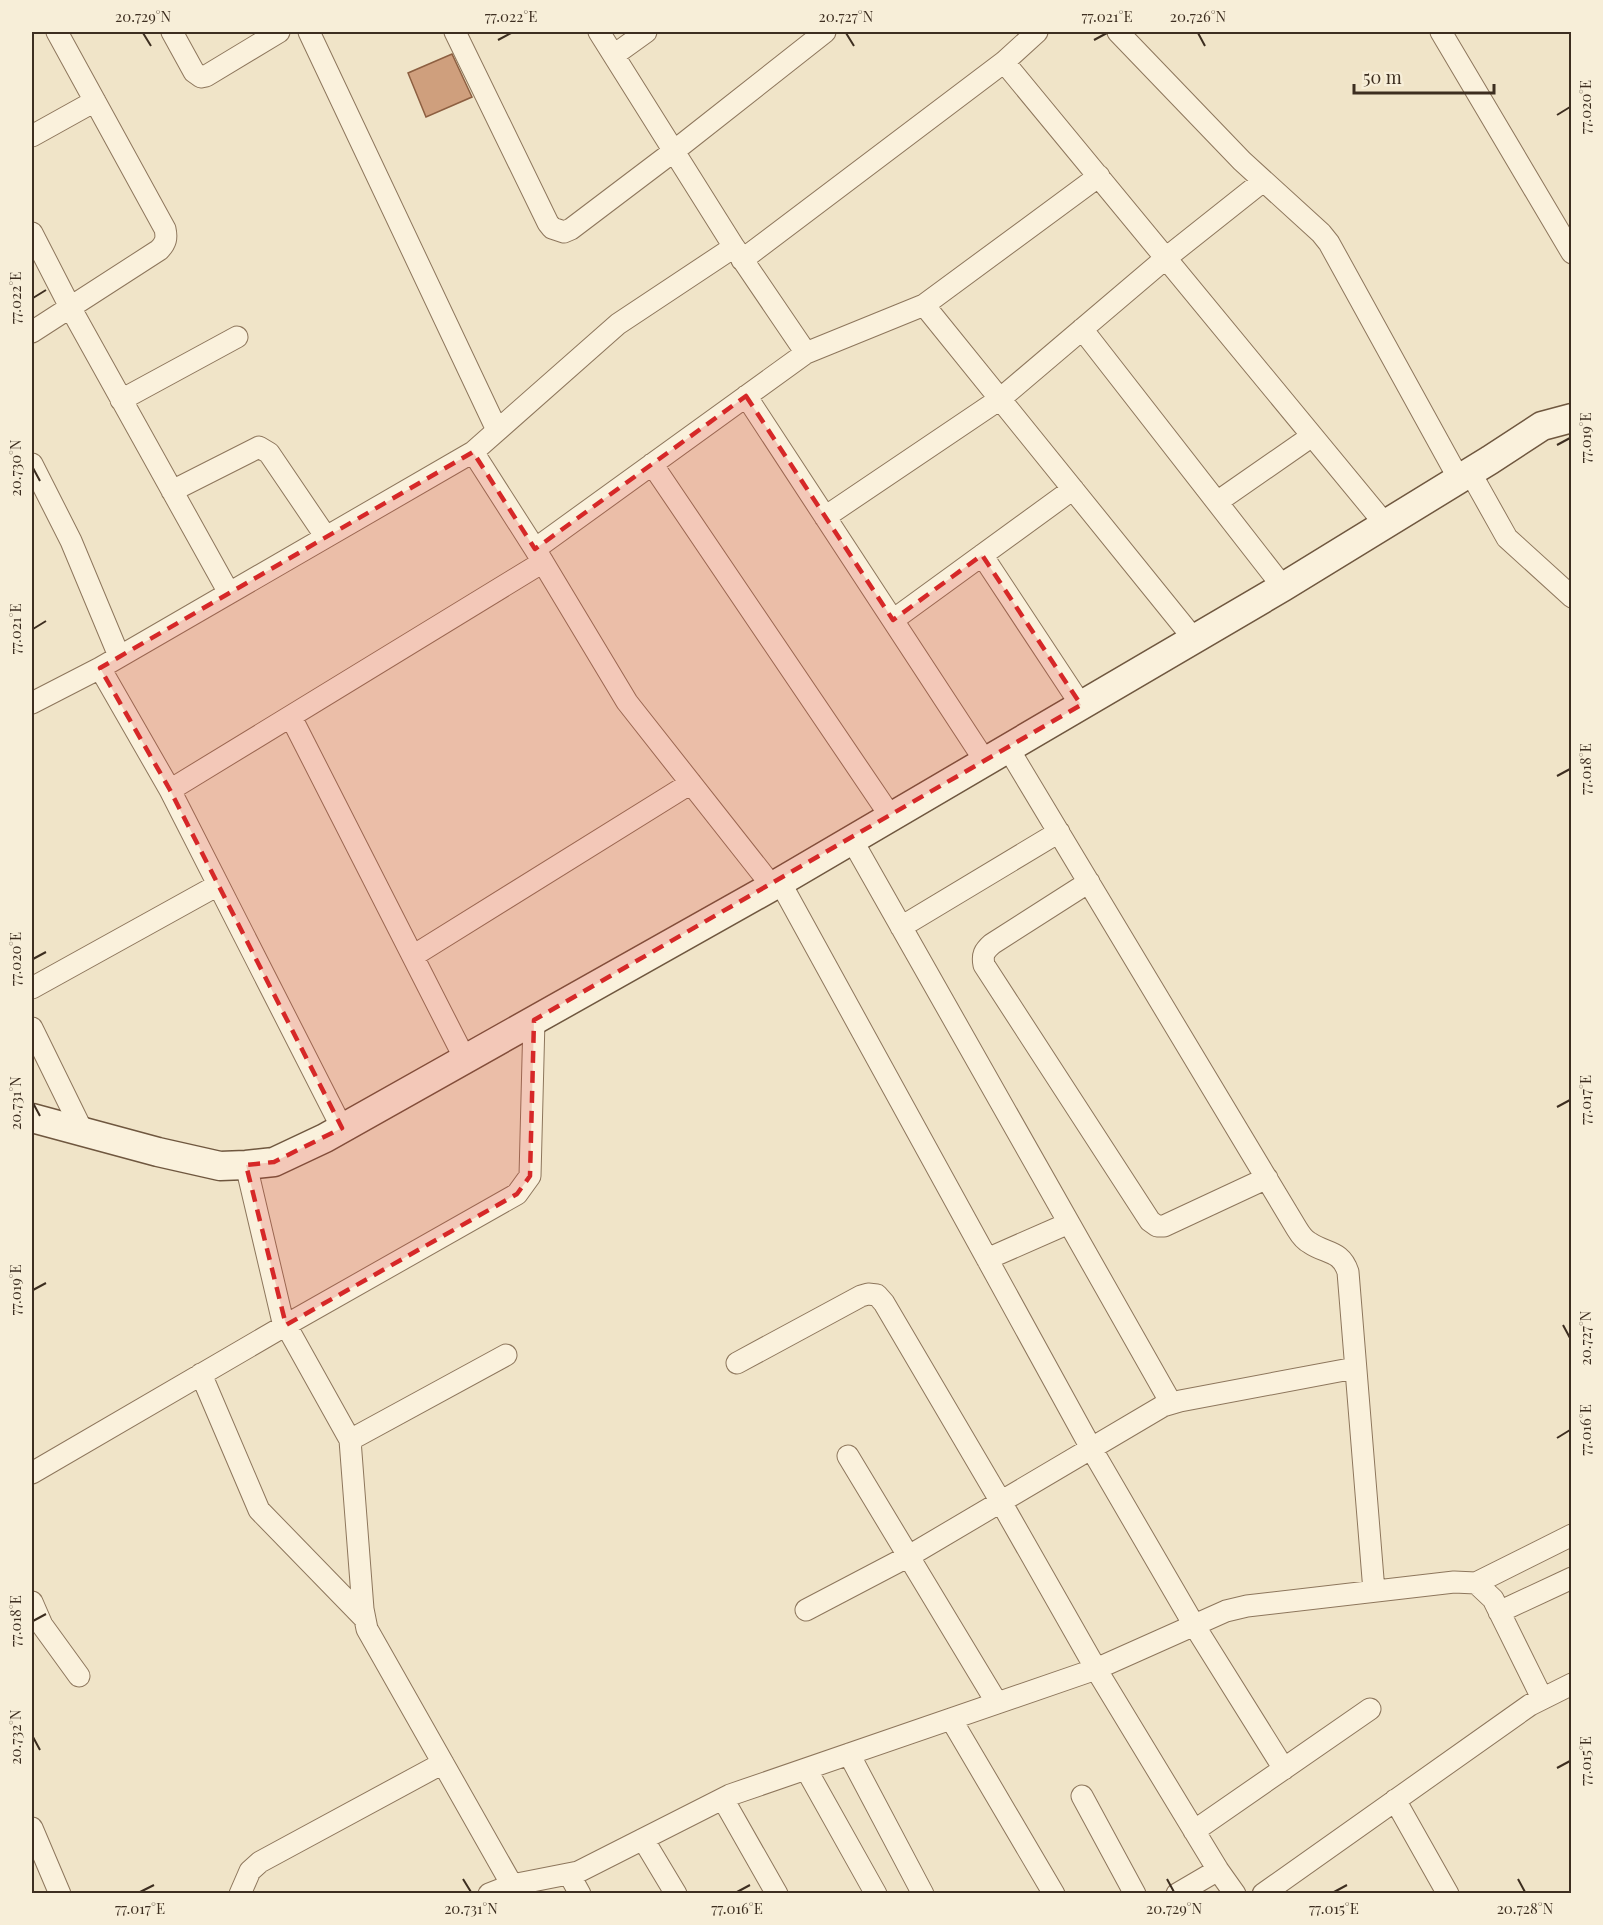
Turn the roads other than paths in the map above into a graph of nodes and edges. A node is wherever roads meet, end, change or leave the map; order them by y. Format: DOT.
graph roads {
  1 [pos="57,32"];
  2 [pos="172,32"];
  3 [pos="279,32"];
  4 [pos="309,32"];
  5 [pos="455,32"];
  6 [pos="599,32"];
  7 [pos="646,32"];
  8 [pos="825,32"];
  9 [pos="1037,32"];
  10 [pos="1118,32"];
  11 [pos="1441,32"];
  12 [pos="614,55"];
  13 [pos="1004,62"];
  14 [pos="95,101"];
  15 [pos="32,136"];
  16 [pos="674,151"];
  17 [pos="1099,176"];
  18 [pos="1263,181"];
  19 [pos="32,233"];
  20 [pos="1572,253"];
  21 [pos="738,254"];
  22 [pos="1166,258"];
  23 [pos="924,305"];
  24 [pos="70,308"];
  25 [pos="1082,329"];
  26 [pos="32,332"];
  27 [pos="237,337"];
  28 [pos="806,353"];
  29 [pos="746,396"];
  30 [pos="1000,399"];
  31 [pos="121,400"];
  32 [pos="1572,418"];
  33 [pos="497,430"];
  34 [pos="1312,436"];
  35 [pos="473,452"];
  36 [pos="32,464"];
  37 [pos="652,464"];
  38 [pos="1464,476"];
  39 [pos="1073,489"];
  40 [pos="172,491"];
  41 [pos="1217,502"];
  42 [pos="825,517"];
  43 [pos="1385,524"];
  44 [pos="326,537"];
  45 [pos="982,555"];
  46 [pos="539,556"];
  47 [pos="1283,587"];
  48 [pos="228,593"];
  49 [pos="1572,597"];
  50 [pos="893,620"];
  51 [pos="1194,639"];
  52 [pos="119,656"];
  53 [pos="100,668"];
  54 [pos="32,703"];
  55 [pos="1081,705"];
  56 [pos="291,717"];
  57 [pos="997,754"];
  58 [pos="691,783"];
  59 [pos="170,790"];
  60 [pos="891,817"];
  61 [pos="1059,832"];
  62 [pos="852,840"];
  63 [pos="1089,882"];
  64 [pos="776,884"];
  65 [pos="218,885"];
  66 [pos="901,927"];
  67 [pos="412,956"];
  68 [pos="32,988"];
  69 [pos="534,1020"];
  70 [pos="32,1028"];
  71 [pos="465,1059"];
  72 [pos="32,1118"];
  73 [pos="342,1128"];
  74 [pos="83,1132"];
  75 [pos="246,1166"];
  76 [pos="1267,1178"];
  77 [pos="1069,1223"];
  78 [pos="987,1259"];
  79 [pos="286,1325"];
  80 [pos="506,1355"];
  81 [pos="737,1363"];
  82 [pos="1356,1368"];
  83 [pos="201,1374"];
  84 [pos="1171,1403"];
  85 [pos="350,1440"];
  86 [pos="1091,1448"];
  87 [pos="848,1456"];
  88 [pos="32,1473"];
  89 [pos="1001,1502"];
  90 [pos="1572,1535"];
  91 [pos="909,1556"];
  92 [pos="1572,1578"];
  93 [pos="1476,1584"];
  94 [pos="1374,1591"];
  95 [pos="32,1602"];
  96 [pos="806,1610"];
  97 [pos="1499,1612"];
  98 [pos="365,1619"];
  99 [pos="1194,1625"];
  100 [pos="1096,1669"];
  101 [pos="79,1676"];
  102 [pos="1572,1684"];
  103 [pos="1542,1698"];
  104 [pos="997,1703"];
  105 [pos="1370,1709"];
  106 [pos="951,1719"];
  107 [pos="849,1754"];
  108 [pos="443,1763"];
  109 [pos="806,1769"];
  110 [pos="1284,1769"];
  111 [pos="1082,1796"];
  112 [pos="723,1799"];
  113 [pos="1395,1800"];
  114 [pos="1194,1831"];
  115 [pos="32,1833"];
  116 [pos="643,1839"];
  117 [pos="1218,1870"];
  118 [pos="569,1875"];
  119 [pos="512,1885"];
  120 [pos="60,1893"];
  121 [pos="240,1893"];
  122 [pos="489,1893"];
  123 [pos="580,1893"];
  124 [pos="676,1893"];
  125 [pos="777,1893"];
  126 [pos="876,1893"];
  127 [pos="923,1893"];
  128 [pos="1054,1893"];
  129 [pos="1134,1893"];
  130 [pos="1177,1893"];
  131 [pos="1235,1893"];
  132 [pos="1263,1893"];
  133 [pos="1448,1893"];
  1 -- 14 [label="street"];
  2 -- 3 [label="street"];
  4 -- 33 [label="street"];
  5 -- 16 [label="street"];
  6 -- 12 [label="street"];
  7 -- 12 [label="street"];
  8 -- 16 [label="street"];
  9 -- 13 [label="street"];
  10 -- 18 [label="street"];
  11 -- 20 [label="street"];
  12 -- 16 [label="street"];
  13 -- 17 [label="street"];
  13 -- 21 [label="street"];
  14 -- 15 [label="street"];
  14 -- 24 [label="street"];
  16 -- 21 [label="street"];
  17 -- 22 [label="street"];
  17 -- 23 [label="street"];
  18 -- 22 [label="street"];
  18 -- 38 [label="street"];
  19 -- 24 [label="street"];
  21 -- 28 [label="street"];
  21 -- 33 [label="street"];
  22 -- 25 [label="street"];
  22 -- 34 [label="street"];
  23 -- 28 [label="street"];
  23 -- 30 [label="street"];
  24 -- 26 [label="street"];
  24 -- 31 [label="street"];
  25 -- 30 [label="street"];
  25 -- 41 [label="street"];
  27 -- 31 [label="street"];
  28 -- 29 [label="street"];
  29 -- 37 [label="street"];
  29 -- 42 [label="street"];
  30 -- 39 [label="street"];
  30 -- 42 [label="street"];
  31 -- 40 [label="street"];
  32 -- 38 [label="street"];
  33 -- 35 [label="street"];
  34 -- 41 [label="street"];
  34 -- 43 [label="street"];
  35 -- 44 [label="street"];
  35 -- 46 [label="street"];
  36 -- 52 [label="street"];
  37 -- 46 [label="street"];
  37 -- 60 [label="street"];
  38 -- 43 [label="street"];
  38 -- 49 [label="street"];
  39 -- 45 [label="street"];
  39 -- 51 [label="street"];
  40 -- 44 [label="street"];
  40 -- 48 [label="street"];
  41 -- 47 [label="street"];
  42 -- 50 [label="street"];
  43 -- 47 [label="street"];
  44 -- 48 [label="street"];
  45 -- 50 [label="street"];
  45 -- 55 [label="street"];
  46 -- 56 [label="street"];
  46 -- 58 [label="street"];
  47 -- 51 [label="street"];
  48 -- 52 [label="street"];
  50 -- 57 [label="street"];
  51 -- 55 [label="street"];
  52 -- 53 [label="street"];
  53 -- 54 [label="street"];
  53 -- 59 [label="street"];
  55 -- 57 [label="street"];
  56 -- 59 [label="street"];
  56 -- 67 [label="street"];
  57 -- 60 [label="street"];
  57 -- 61 [label="street"];
  58 -- 64 [label="street"];
  58 -- 67 [label="street"];
  59 -- 65 [label="street"];
  60 -- 62 [label="street"];
  61 -- 63 [label="street"];
  61 -- 66 [label="street"];
  62 -- 64 [label="street"];
  62 -- 66 [label="street"];
  63 -- 76 [label="street"];
  63 -- 76 [label="street"];
  64 -- 69 [label="street"];
  64 -- 78 [label="street"];
  65 -- 68 [label="street"];
  65 -- 73 [label="street"];
  66 -- 77 [label="street"];
  67 -- 71 [label="street"];
  69 -- 71 [label="street"];
  69 -- 79 [label="street"];
  70 -- 74 [label="street"];
  71 -- 73 [label="street"];
  72 -- 74 [label="street"];
  73 -- 75 [label="street"];
  74 -- 75 [label="street"];
  75 -- 79 [label="street"];
  76 -- 82 [label="street"];
  77 -- 78 [label="street"];
  77 -- 84 [label="street"];
  78 -- 86 [label="street"];
  79 -- 83 [label="street"];
  79 -- 85 [label="street"];
  80 -- 85 [label="street"];
  81 -- 89 [label="street"];
  82 -- 84 [label="street"];
  82 -- 94 [label="street"];
  83 -- 88 [label="street"];
  83 -- 98 [label="street"];
  84 -- 86 [label="street"];
  85 -- 98 [label="street"];
  86 -- 89 [label="street"];
  86 -- 99 [label="street"];
  87 -- 91 [label="street"];
  89 -- 91 [label="street"];
  89 -- 100 [label="street"];
  90 -- 93 [label="street"];
  91 -- 96 [label="street"];
  91 -- 104 [label="street"];
  92 -- 97 [label="street"];
  93 -- 94 [label="street"];
  93 -- 97 [label="street"];
  94 -- 99 [label="street"];
  95 -- 101 [label="street"];
  97 -- 103 [label="street"];
  98 -- 108 [label="street"];
  99 -- 100 [label="street"];
  99 -- 110 [label="street"];
  100 -- 104 [label="street"];
  100 -- 114 [label="street"];
  102 -- 103 [label="street"];
  103 -- 113 [label="street"];
  104 -- 106 [label="street"];
  105 -- 110 [label="street"];
  106 -- 107 [label="street"];
  106 -- 128 [label="street"];
  107 -- 109 [label="street"];
  107 -- 127 [label="street"];
  108 -- 119 [label="street"];
  108 -- 121 [label="street"];
  109 -- 112 [label="street"];
  109 -- 126 [label="street"];
  110 -- 114 [label="street"];
  111 -- 129 [label="street"];
  112 -- 116 [label="street"];
  112 -- 125 [label="street"];
  113 -- 132 [label="street"];
  113 -- 133 [label="street"];
  114 -- 117 [label="street"];
  115 -- 120 [label="street"];
  116 -- 118 [label="street"];
  116 -- 124 [label="street"];
  117 -- 130 [label="street"];
  117 -- 131 [label="street"];
  118 -- 119 [label="street"];
  118 -- 123 [label="street"];
  119 -- 122 [label="street"];
}
